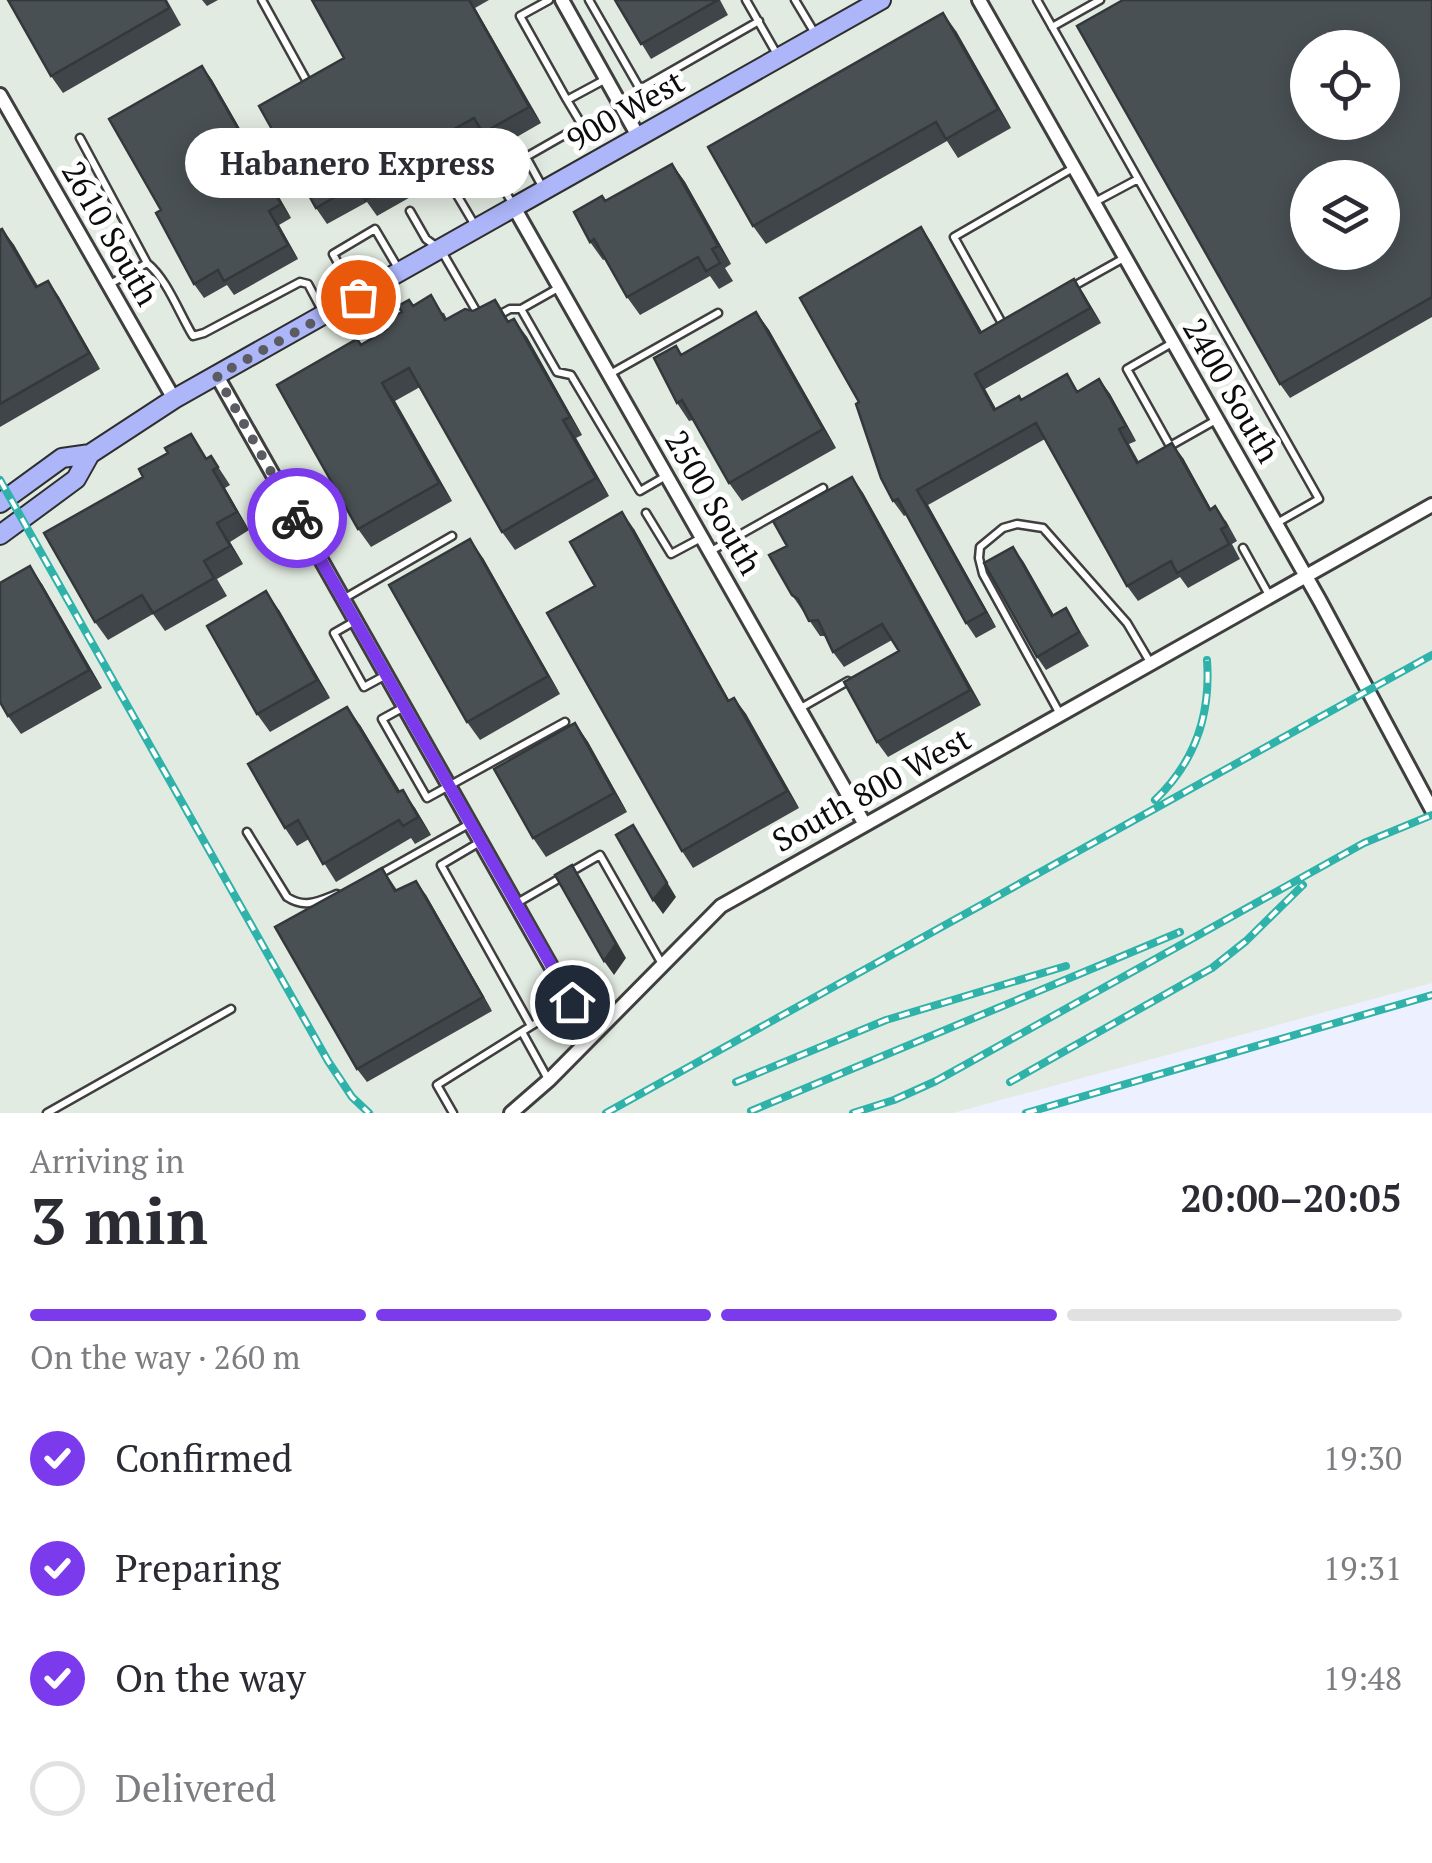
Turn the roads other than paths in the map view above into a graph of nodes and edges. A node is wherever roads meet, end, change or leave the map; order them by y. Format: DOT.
graph roads {
  1 [pos="262,0"];
  2 [pos="549,0"];
  3 [pos="562,0"];
  4 [pos="589,0"];
  5 [pos="746,0"];
  6 [pos="796,0"];
  7 [pos="979,0"];
  8 [pos="1037,0"];
  9 [pos="1100,0"];
  10 [pos="878,1"];
  11 [pos="758,21"];
  12 [pos="1052,27"];
  13 [pos="816,36"];
  14 [pos="779,57"];
  15 [pos="305,78"];
  16 [pos="606,79"];
  17 [pos="0,95"];
  18 [pos="567,100"];
  19 [pos="638,136"];
  20 [pos="80,138"];
  21 [pos="1074,168"];
  22 [pos="1138,179"];
  23 [pos="545,191"];
  24 [pos="1094,203"];
  25 [pos="516,209"];
  26 [pos="410,211"];
  27 [pos="478,230"];
  28 [pos="441,250"];
  29 [pos="1125,258"];
  30 [pos="147,263"];
  31 [pos="401,273"];
  32 [pos="108,284"];
  33 [pos="560,287"];
  34 [pos="1067,290"];
  35 [pos="358,297"];
  36 [pos="521,309"];
  37 [pos="718,313"];
  38 [pos="325,315"];
  39 [pos="1020,317"];
  40 [pos="1174,343"];
  41 [pos="610,374"];
  42 [pos="217,376"];
  43 [pos="174,398"];
  44 [pos="1217,419"];
  45 [pos="90,454"];
  46 [pos="667,475"];
  47 [pos="823,488"];
  48 [pos="0,503"];
  49 [pos="1432,504"];
  50 [pos="646,513"];
  51 [pos="1276,524"];
  52 [pos="0,535"];
  53 [pos="452,536"];
  54 [pos="702,537"];
  55 [pos="1243,548"];
  56 [pos="710,552"];
  57 [pos="1306,576"];
  58 [pos="1270,596"];
  59 [pos="343,598"];
  60 [pos="356,621"];
  61 [pos="1150,662"];
  62 [pos="386,675"];
  63 [pos="858,675"];
  64 [pos="404,706"];
  65 [pos="800,709"];
  66 [pos="1060,714"];
  67 [pos="565,722"];
  68 [pos="449,785"];
  69 [pos="1432,810"];
  70 [pos="470,823"];
  71 [pos="864,823"];
  72 [pos="247,832"];
  73 [pos="481,842"];
  74 [pos="380,875"];
  75 [pos="344,892"];
  76 [pos="516,904"];
  77 [pos="662,964"];
  78 [pos="572,1002"];
  79 [pos="231,1009"];
  80 [pos="531,1026"];
  81 [pos="522,1032"];
  82 [pos="591,1036"];
  83 [pos="549,1080"];
  84 [pos="47,1113"];
  85 [pos="452,1113"];
  86 [pos="511,1113"];
  1 -- 15 [label="lane"];
  2 -- 18 [label="lane"];
  3 -- 16 [label="street"];
  4 -- 11 [label="lane"];
  5 -- 11 [label="lane"];
  6 -- 13 [label="lane"];
  7 -- 21 [label="street, 2400 South"];
  8 -- 12 [label="lane"];
  9 -- 12 [label="lane"];
  10 -- 13 [label="main road, 900 West"];
  11 -- 14 [label="lane"];
  12 -- 22 [label="lane"];
  13 -- 14 [label="main road, 900 West"];
  14 -- 19 [label="main road, 900 West"];
  16 -- 18 [label="lane"];
  16 -- 19 [label="street"];
  17 -- 32 [label="street, 2610 South"];
  18 -- 23 [label="lane"];
  19 -- 23 [label="main road, 900 West"];
  20 -- 30 [label="lane"];
  21 -- 24 [label="street, 2400 South"];
  21 -- 39 [label="lane"];
  22 -- 24 [label="lane"];
  22 -- 51 [label="lane"];
  23 -- 25 [label="main road, 900 West"];
  24 -- 29 [label="street, 2400 South"];
  25 -- 27 [label="main road, 900 West"];
  25 -- 27 [label="lane"];
  25 -- 33 [label="street, 2500 South"];
  26 -- 28 [label="lane"];
  27 -- 28 [label="main road, 900 West"];
  28 -- 31 [label="main road, 900 West"];
  28 -- 36 [label="lane"];
  29 -- 34 [label="lane"];
  29 -- 40 [label="street, 2400 South"];
  30 -- 32 [label="lane"];
  30 -- 38 [label="lane"];
  31 -- 35 [label="main road, 900 West"];
  31 -- 35 [label="lane"];
  32 -- 43 [label="street, 2610 South"];
  33 -- 36 [label="lane"];
  33 -- 41 [label="street, 2500 South"];
  35 -- 38 [label="main road, 900 West"];
  36 -- 46 [label="lane"];
  37 -- 41 [label="lane"];
  38 -- 42 [label="main road, 900 West"];
  40 -- 44 [label="street, 2400 South"];
  40 -- 44 [label="lane"];
  41 -- 46 [label="street, 2500 South"];
  42 -- 43 [label="main road, 900 West"];
  42 -- 59 [label="street"];
  43 -- 45 [label="main road, 900 West"];
  44 -- 51 [label="street, 2400 South"];
  45 -- 48 [label="main road, 900 West"];
  45 -- 52 [label="main road, 900 West"];
  46 -- 54 [label="street, 2500 South"];
  47 -- 56 [label="lane"];
  49 -- 57 [label="street, South 800 West"];
  50 -- 54 [label="lane"];
  51 -- 57 [label="street, 2400 South"];
  53 -- 59 [label="lane"];
  54 -- 56 [label="street, 2500 South"];
  55 -- 58 [label="lane"];
  56 -- 65 [label="street, 2500 South"];
  57 -- 58 [label="street, South 800 West"];
  57 -- 69 [label="street, 2400 South"];
  58 -- 61 [label="street, South 800 West"];
  59 -- 60 [label="street"];
  60 -- 62 [label="street"];
  60 -- 62 [label="lane"];
  61 -- 66 [label="street, South 800 West"];
  61 -- 66 [label="lane"];
  62 -- 64 [label="street"];
  63 -- 65 [label="lane"];
  64 -- 68 [label="street"];
  64 -- 68 [label="lane"];
  65 -- 71 [label="street, 2500 South"];
  66 -- 71 [label="street, South 800 West"];
  67 -- 68 [label="lane"];
  68 -- 70 [label="street"];
  70 -- 73 [label="street"];
  70 -- 74 [label="lane"];
  71 -- 77 [label="street, South 800 West"];
  72 -- 75 [label="lane"];
  73 -- 76 [label="street"];
  73 -- 80 [label="lane"];
  76 -- 77 [label="lane"];
  76 -- 78 [label="street"];
  77 -- 82 [label="street, South 800 West"];
  78 -- 80 [label="lane"];
  78 -- 82 [label="street"];
  79 -- 84 [label="lane"];
  80 -- 81 [label="lane"];
  81 -- 83 [label="lane"];
  81 -- 85 [label="lane"];
  82 -- 83 [label="street, South 800 West"];
  83 -- 86 [label="street, South 800 West"];
}
